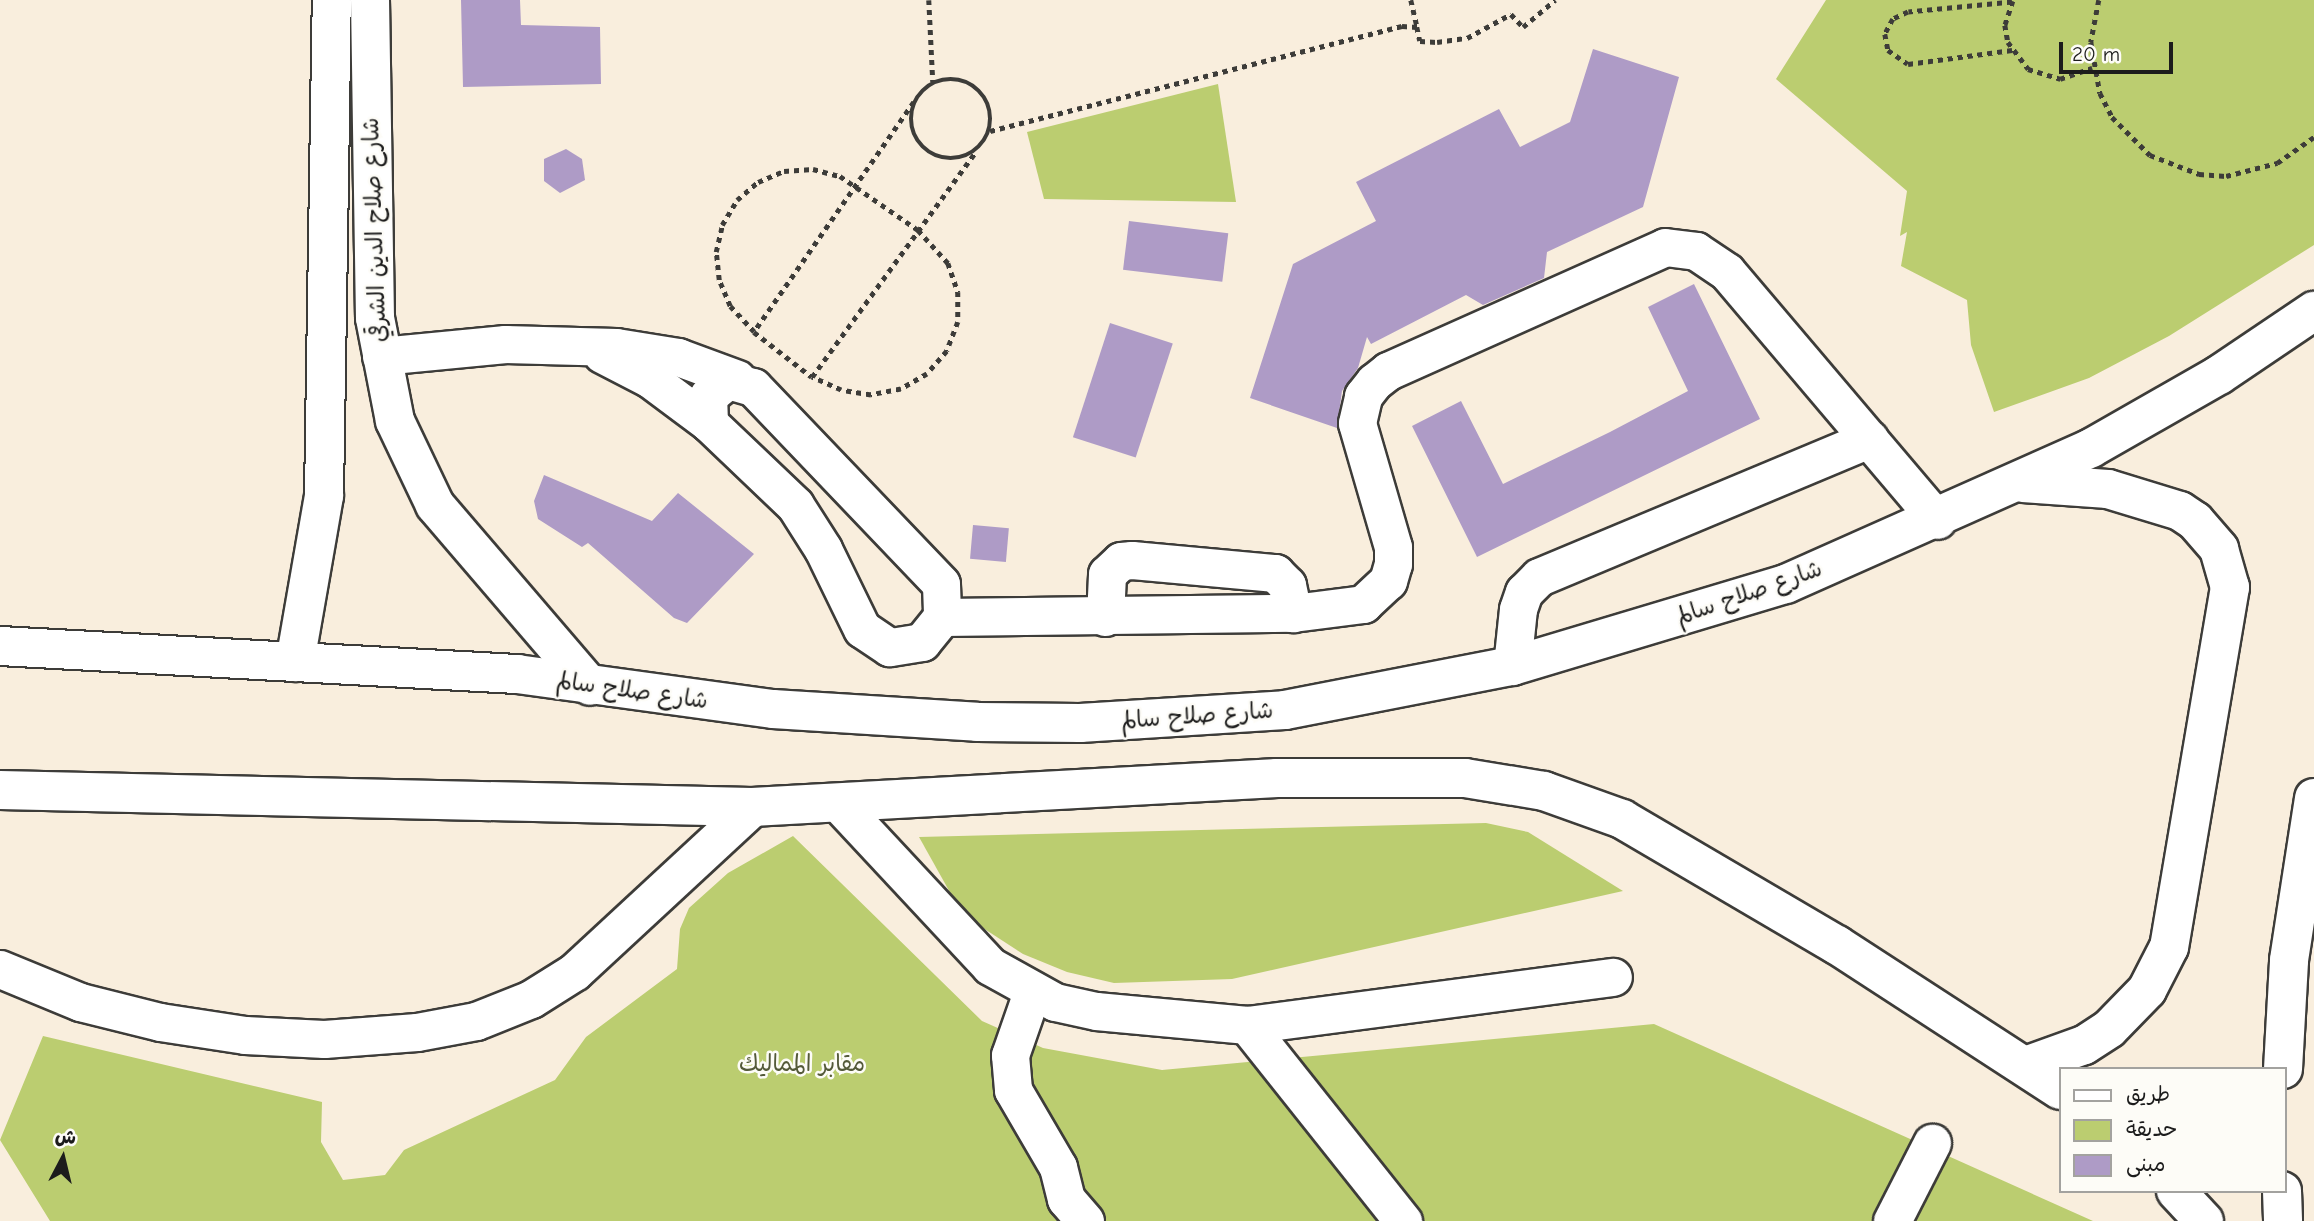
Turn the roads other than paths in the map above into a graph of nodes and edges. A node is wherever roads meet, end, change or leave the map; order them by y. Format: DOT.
graph roads {
  1 [pos="332,0"];
  2 [pos="370,0"];
  3 [pos="2314,311"];
  4 [pos="584,347"];
  5 [pos="381,356"];
  6 [pos="737,379"];
  7 [pos="709,423"];
  8 [pos="1869,439"];
  9 [pos="2022,483"];
  10 [pos="1937,520"];
  11 [pos="1293,613"];
  12 [pos="942,617"];
  13 [pos="1105,617"];
  14 [pos="0,646"];
  15 [pos="295,662"];
  16 [pos="1512,666"];
  17 [pos="590,686"];
  18 [pos="0,790"];
  19 [pos="2314,798"];
  20 [pos="839,804"];
  21 [pos="752,807"];
  22 [pos="0,969"];
  23 [pos="1613,978"];
  24 [pos="1032,992"];
  25 [pos="1247,1026"];
  26 [pos="2028,1065"];
  27 [pos="2283,1067"];
  28 [pos="2058,1088"];
  29 [pos="1932,1143"];
  30 [pos="2178,1193"];
  31 [pos="2282,1193"];
  32 [pos="1085,1221"];
  33 [pos="1403,1221"];
  34 [pos="1892,1221"];
  35 [pos="2204,1221"];
  36 [pos="2283,1221"];
  1 -- 15 [label="main road, شارع صلاح الدين الشرقي"];
  2 -- 5 [label="main road, شارع صلاح الدين الشرقي"];
  3 -- 9 [label="main road, شارع صلاح سالم"];
  4 -- 5 [label="lane"];
  4 -- 6 [label="lane"];
  4 -- 7 [label="lane"];
  5 -- 17 [label="main road, شارع صلاح الدين الشرقي"];
  6 -- 7 [label="lane"];
  6 -- 12 [label="lane"];
  7 -- 12 [label="lane"];
  8 -- 10 [label="lane"];
  8 -- 11 [label="lane"];
  8 -- 16 [label="lane"];
  9 -- 10 [label="main road, شارع صلاح سالم"];
  9 -- 26 [label="main road"];
  10 -- 16 [label="main road, شارع صلاح سالم"];
  11 -- 13 [label="lane"];
  11 -- 13 [label="lane"];
  12 -- 13 [label="lane"];
  14 -- 15 [label="main road, شارع صلاح سالم"];
  15 -- 17 [label="main road, شارع صلاح سالم"];
  16 -- 17 [label="main road, شارع صلاح سالم"];
  18 -- 21 [label="main road"];
  19 -- 27 [label="main road"];
  20 -- 21 [label="main road"];
  20 -- 24 [label="lane"];
  20 -- 26 [label="main road"];
  21 -- 22 [label="lane"];
  23 -- 25 [label="lane"];
  24 -- 25 [label="lane"];
  24 -- 32 [label="lane"];
  25 -- 33 [label="lane"];
  26 -- 28 [label="main road"];
  29 -- 34 [label="lane"];
  30 -- 35 [label="main road"];
  31 -- 36 [label="main road"];
}
